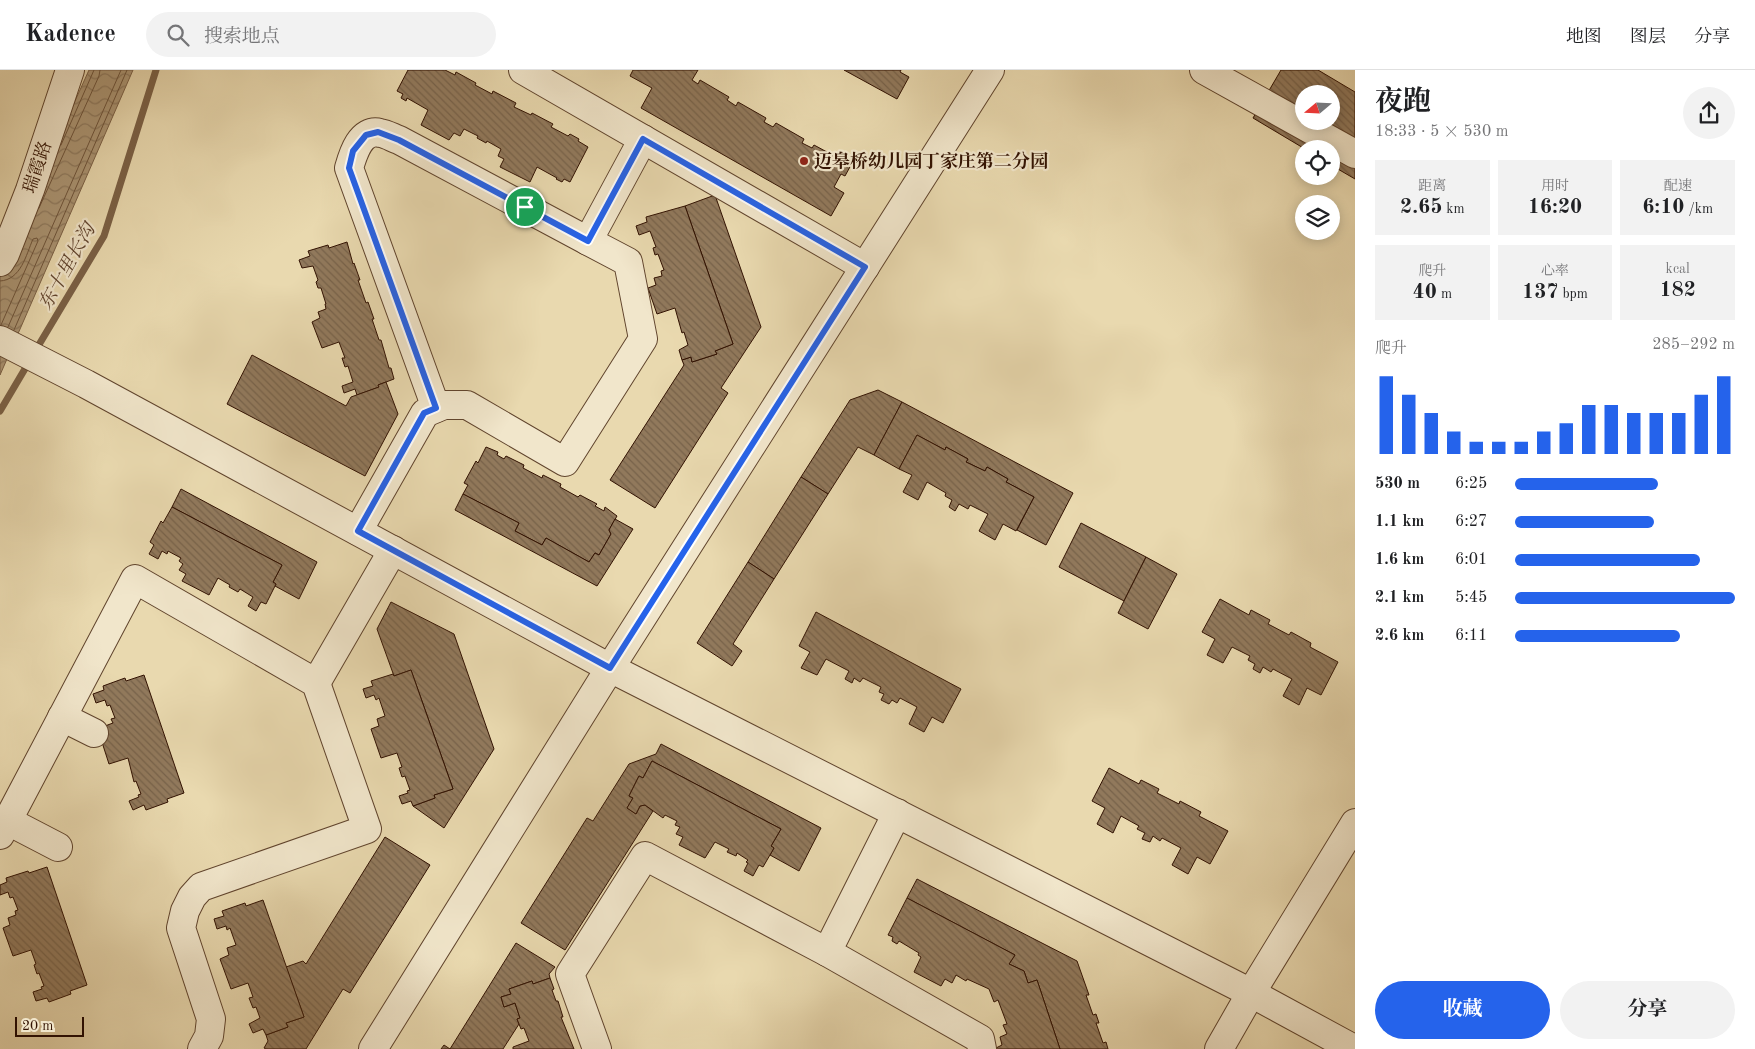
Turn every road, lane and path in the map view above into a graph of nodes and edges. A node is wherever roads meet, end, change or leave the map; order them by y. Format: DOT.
graph roads {
  1 [pos="70,70"];
  2 [pos="523,70"];
  3 [pos="990,70"];
  4 [pos="1204,70"];
  5 [pos="643,139"];
  6 [pos="1355,154"];
  7 [pos="588,241"];
  8 [pos="0,262"];
  9 [pos="865,267"];
  10 [pos="2,341"];
  11 [pos="436,408"];
  12 [pos="358,531"];
  13 [pos="393,550"];
  14 [pos="610,668"];
  15 [pos="316,683"];
  16 [pos="62,717"];
  17 [pos="94,732"];
  18 [pos="897,813"];
  19 [pos="1355,823"];
  20 [pos="4,828"];
  21 [pos="58,847"];
  22 [pos="827,952"];
  23 [pos="1251,993"];
  24 [pos="206,1048"];
  25 [pos="373,1049"];
  26 [pos="597,1049"];
  27 [pos="982,1049"];
  28 [pos="1219,1049"];
  29 [pos="1354,1049"];
  1 -- 8 [label="street, 瑞霞路"];
  2 -- 5 [label="street"];
  3 -- 9 [label="street"];
  4 -- 6 [label="street"];
  5 -- 7 [label="street"];
  5 -- 9 [label="street"];
  7 -- 11 [label="street"];
  7 -- 11 [label="street"];
  9 -- 14 [label="street"];
  10 -- 12 [label="street"];
  11 -- 12 [label="street"];
  12 -- 13 [label="street"];
  13 -- 14 [label="street"];
  13 -- 15 [label="street"];
  14 -- 18 [label="street"];
  14 -- 25 [label="street"];
  15 -- 16 [label="street"];
  15 -- 24 [label="street"];
  16 -- 17 [label="street"];
  16 -- 20 [label="street"];
  18 -- 22 [label="street"];
  18 -- 23 [label="street"];
  19 -- 23 [label="street"];
  20 -- 21 [label="street"];
  22 -- 26 [label="street"];
  22 -- 27 [label="street"];
  23 -- 28 [label="street"];
  23 -- 29 [label="street"];
}
